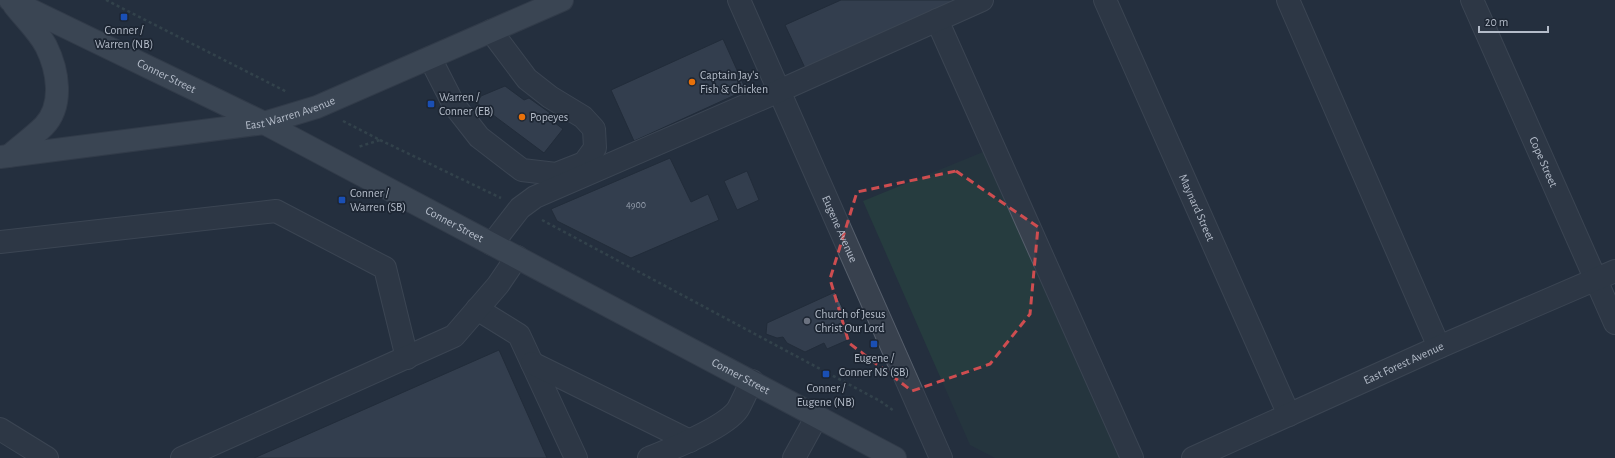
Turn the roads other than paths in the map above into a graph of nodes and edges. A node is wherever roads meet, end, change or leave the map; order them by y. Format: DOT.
graph roads {
  1 [pos="10,0"];
  2 [pos="562,0"];
  3 [pos="739,0"];
  4 [pos="982,0"];
  5 [pos="1105,0"];
  6 [pos="1288,0"];
  7 [pos="1472,0"];
  8 [pos="937,20"];
  9 [pos="491,31"];
  10 [pos="430,58"];
  11 [pos="779,91"];
  12 [pos="264,123"];
  13 [pos="4,156"];
  14 [pos="0,242"];
  15 [pos="492,244"];
  16 [pos="517,257"];
  17 [pos="1605,276"];
  18 [pos="478,309"];
  19 [pos="1615,323"];
  20 [pos="1439,347"];
  21 [pos="407,358"];
  22 [pos="532,363"];
  23 [pos="752,381"];
  24 [pos="1289,415"];
  25 [pos="817,416"];
  26 [pos="0,429"];
  27 [pos="690,441"];
  28 [pos="1219,452"];
  29 [pos="47,458"];
  30 [pos="182,458"];
  31 [pos="576,458"];
  32 [pos="649,458"];
  33 [pos="794,458"];
  34 [pos="896,458"];
  35 [pos="941,458"];
  36 [pos="1132,458"];
  37 [pos="1193,458"];
  1 -- 12 [label="main road, Conner Street"];
  1 -- 13 [label="main road"];
  2 -- 9 [label="main road, East Warren Avenue"];
  3 -- 11 [label="street, Eugene Avenue"];
  4 -- 8 [label="street"];
  5 -- 24 [label="street, Maynard Street"];
  6 -- 20 [label="street"];
  7 -- 17 [label="street, Cope Street"];
  8 -- 11 [label="street"];
  8 -- 36 [label="street"];
  9 -- 10 [label="main road, East Warren Avenue"];
  9 -- 10 [label="street"];
  10 -- 12 [label="main road, East Warren Avenue"];
  11 -- 15 [label="street"];
  11 -- 35 [label="street, Eugene Avenue"];
  12 -- 13 [label="main road, East Warren Avenue"];
  12 -- 15 [label="main road, Conner Street"];
  14 -- 21 [label="street"];
  15 -- 16 [label="main road, Conner Street"];
  16 -- 18 [label="street"];
  16 -- 23 [label="main road, Conner Street"];
  17 -- 19 [label="street, Cope Street"];
  17 -- 20 [label="street, East Forest Avenue"];
  18 -- 21 [label="street"];
  18 -- 22 [label="street"];
  20 -- 24 [label="street, East Forest Avenue"];
  21 -- 30 [label="street"];
  22 -- 27 [label="street"];
  22 -- 31 [label="street"];
  23 -- 25 [label="main road, Conner Street"];
  23 -- 27 [label="street"];
  24 -- 28 [label="street, East Forest Avenue"];
  25 -- 33 [label="street"];
  25 -- 34 [label="main road, Conner Street"];
  26 -- 29 [label="street"];
  27 -- 32 [label="street"];
  28 -- 37 [label="street, East Forest Avenue"];
}
